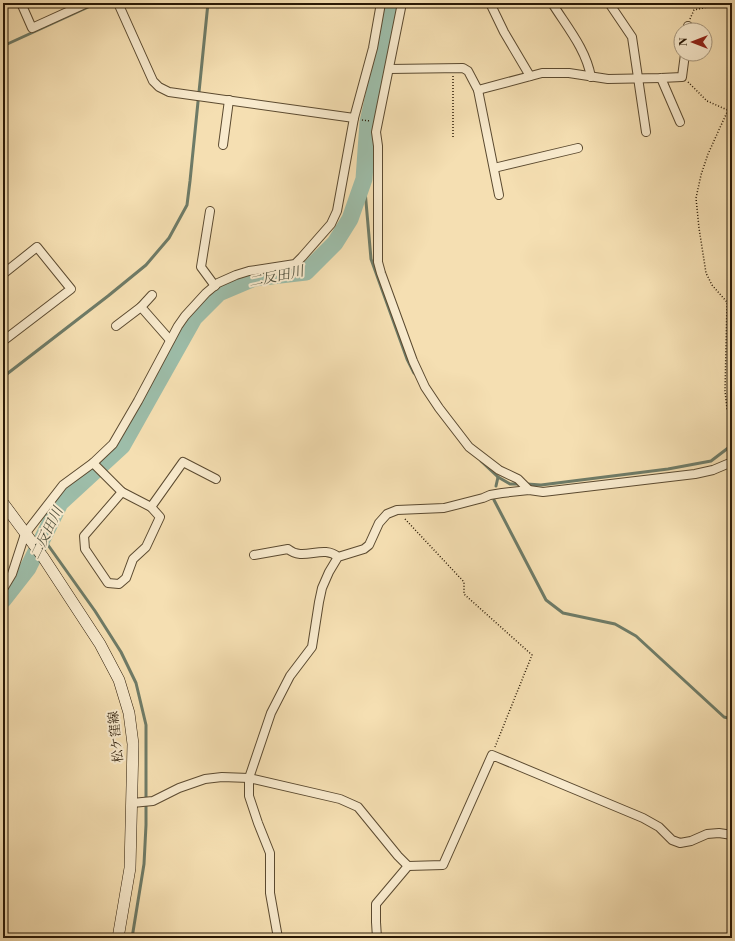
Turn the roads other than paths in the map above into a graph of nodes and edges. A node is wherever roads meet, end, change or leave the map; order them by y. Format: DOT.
graph roads {
  1 [pos="21,3"];
  2 [pos="87,3"];
  3 [pos="118,3"];
  4 [pos="382,3"];
  5 [pos="402,3"];
  6 [pos="490,3"];
  7 [pos="552,3"];
  8 [pos="609,3"];
  9 [pos="684,62"];
  10 [pos="389,69"];
  11 [pos="530,76"];
  12 [pos="591,77"];
  13 [pos="661,78"];
  14 [pos="638,79"];
  15 [pos="478,90"];
  16 [pos="229,100"];
  17 [pos="354,118"];
  18 [pos="680,122"];
  19 [pos="646,132"];
  20 [pos="223,145"];
  21 [pos="578,148"];
  22 [pos="494,168"];
  23 [pos="499,196"];
  24 [pos="210,211"];
  25 [pos="3,274"];
  26 [pos="215,286"];
  27 [pos="152,295"];
  28 [pos="141,307"];
  29 [pos="116,326"];
  30 [pos="170,340"];
  31 [pos="3,341"];
  32 [pos="732,462"];
  33 [pos="93,463"];
  34 [pos="216,479"];
  35 [pos="529,490"];
  36 [pos="122,492"];
  37 [pos="3,502"];
  38 [pos="151,507"];
  39 [pos="26,535"];
  40 [pos="254,555"];
  41 [pos="338,557"];
  42 [pos="3,589"];
  43 [pos="249,778"];
  44 [pos="136,803"];
  45 [pos="732,835"];
  46 [pos="408,866"];
  47 [pos="118,938"];
  48 [pos="278,938"];
  49 [pos="377,938"];
  1 -- 2 [label="street"];
  3 -- 16 [label="street"];
  4 -- 17 [label="street"];
  5 -- 10 [label="street"];
  6 -- 11 [label="street"];
  7 -- 12 [label="street"];
  8 -- 14 [label="street"];
  9 -- 13 [label="street"];
  10 -- 15 [label="street"];
  10 -- 35 [label="street"];
  11 -- 12 [label="street"];
  11 -- 15 [label="street"];
  12 -- 14 [label="street"];
  13 -- 14 [label="street"];
  13 -- 18 [label="street"];
  14 -- 19 [label="street"];
  15 -- 22 [label="street"];
  16 -- 17 [label="street"];
  16 -- 20 [label="street"];
  17 -- 26 [label="street"];
  21 -- 22 [label="street"];
  22 -- 23 [label="street"];
  24 -- 26 [label="street"];
  25 -- 31 [label="street"];
  26 -- 30 [label="street"];
  27 -- 28 [label="street"];
  28 -- 29 [label="street"];
  28 -- 30 [label="street"];
  30 -- 33 [label="street"];
  32 -- 35 [label="street"];
  33 -- 36 [label="street"];
  33 -- 39 [label="street"];
  34 -- 38 [label="street"];
  35 -- 41 [label="street"];
  36 -- 38 [label="street"];
  36 -- 38 [label="street"];
  37 -- 39 [label="street, 松ケ窪線"];
  39 -- 42 [label="street"];
  39 -- 44 [label="street, 松ケ窪線"];
  40 -- 41 [label="street"];
  41 -- 43 [label="street"];
  43 -- 44 [label="street"];
  43 -- 46 [label="street"];
  43 -- 48 [label="street"];
  44 -- 47 [label="street, 松ケ窪線"];
  45 -- 46 [label="street"];
  46 -- 49 [label="street"];
}
